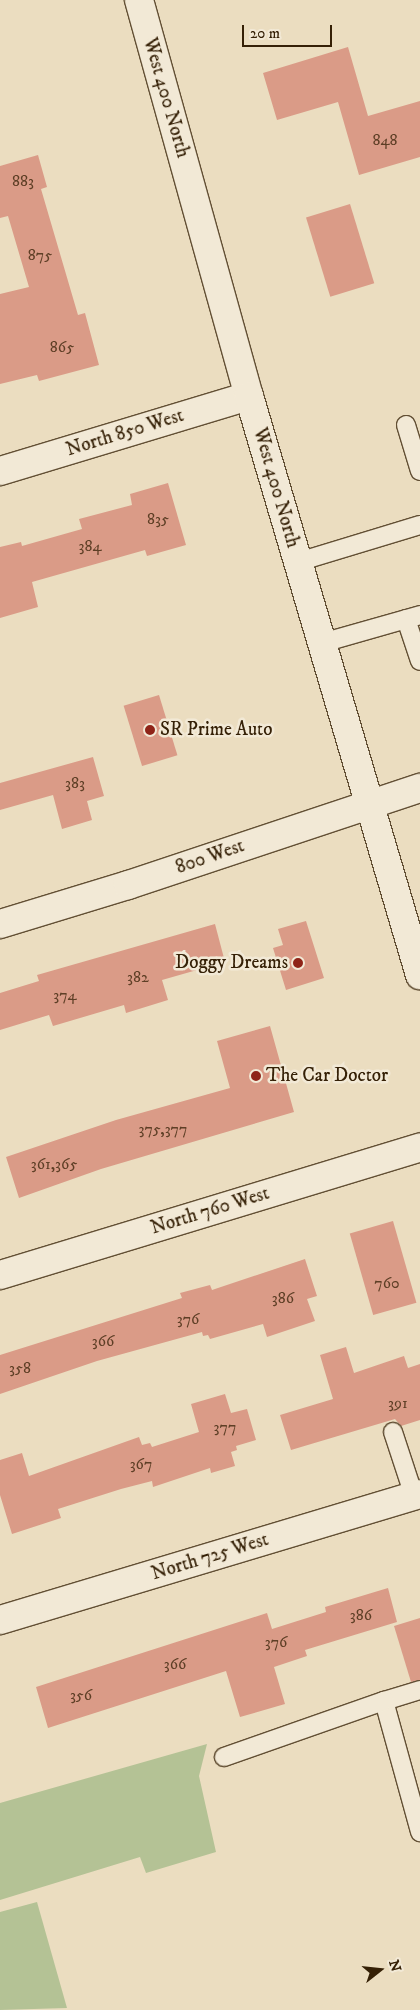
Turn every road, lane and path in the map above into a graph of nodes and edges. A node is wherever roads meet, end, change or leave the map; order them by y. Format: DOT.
graph roads {
  1 [pos="143,1"];
  2 [pos="249,396"];
  3 [pos="406,425"];
  4 [pos="0,470"];
  5 [pos="420,471"];
  6 [pos="420,525"];
  7 [pos="298,562"];
  8 [pos="413,617"];
  9 [pos="322,643"];
  10 [pos="420,661"];
  11 [pos="420,788"];
  12 [pos="369,803"];
  13 [pos="0,924"];
  14 [pos="420,975"];
  15 [pos="420,1147"];
  16 [pos="0,1275"];
  17 [pos="393,1432"];
  18 [pos="417,1495"];
  19 [pos="0,1620"];
  20 [pos="420,1690"];
  21 [pos="384,1701"];
  22 [pos="224,1757"];
  23 [pos="420,1832"];
  1 -- 2 [label="street, West 400 North"];
  2 -- 4 [label="street, North 850 West"];
  2 -- 7 [label="street, West 400 North"];
  3 -- 5 [label="lane"];
  6 -- 7 [label="lane"];
  7 -- 9 [label="street, West 400 North"];
  8 -- 9 [label="lane"];
  8 -- 10 [label="lane"];
  9 -- 12 [label="street, West 400 North"];
  11 -- 12 [label="street, 800 West"];
  12 -- 13 [label="street, 800 West"];
  12 -- 14 [label="street, West 400 North"];
  15 -- 16 [label="street, North 760 West"];
  17 -- 18 [label="lane"];
  18 -- 19 [label="street, North 725 West"];
  20 -- 21 [label="lane"];
  21 -- 22 [label="lane"];
  21 -- 23 [label="lane"];
}
